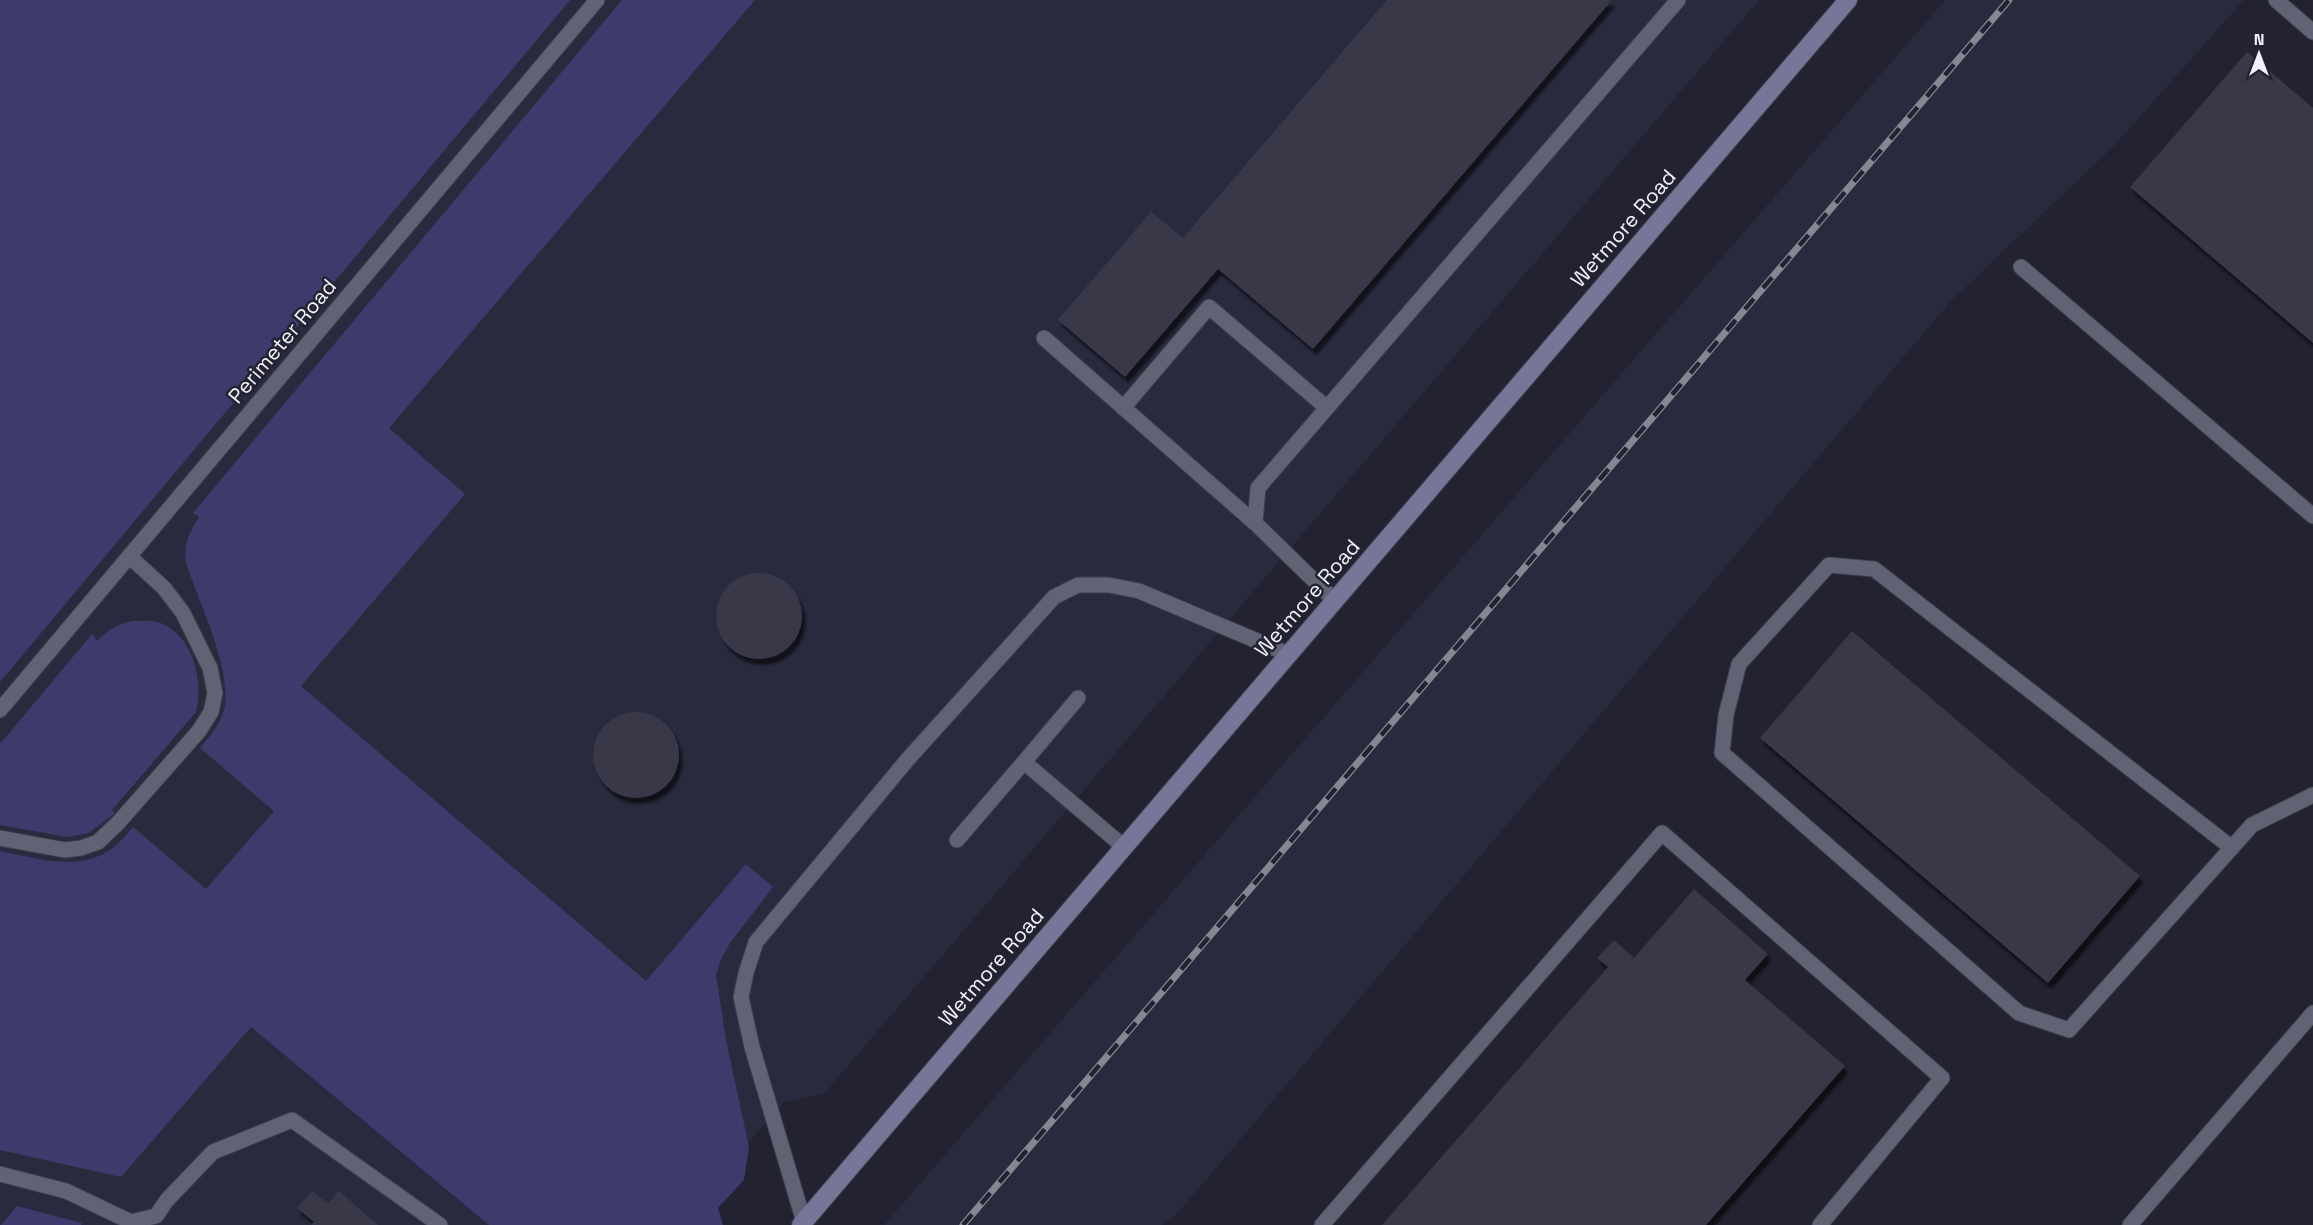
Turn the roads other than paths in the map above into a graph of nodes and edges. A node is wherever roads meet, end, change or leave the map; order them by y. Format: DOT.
graph roads {
  1 [pos="597,0"];
  2 [pos="1678,0"];
  3 [pos="1848,0"];
  4 [pos="2276,0"];
  5 [pos="2313,32"];
  6 [pos="2021,267"];
  7 [pos="1044,338"];
  8 [pos="1123,408"];
  9 [pos="1327,408"];
  10 [pos="2313,516"];
  11 [pos="1255,523"];
  12 [pos="129,556"];
  13 [pos="1334,600"];
  14 [pos="1288,654"];
  15 [pos="1078,698"];
  16 [pos="0,710"];
  17 [pos="1024,762"];
  18 [pos="2313,795"];
  19 [pos="0,838"];
  20 [pos="957,840"];
  21 [pos="1124,847"];
  22 [pos="2232,848"];
  23 [pos="2313,1013"];
  24 [pos="0,1174"];
  25 [pos="802,1223"];
  26 [pos="440,1225"];
  27 [pos="1322,1225"];
  28 [pos="1820,1225"];
  29 [pos="2130,1225"];
  1 -- 12 [label="lane, Perimeter Road"];
  2 -- 9 [label="lane"];
  3 -- 13 [label="main road, Wetmore Road"];
  4 -- 5 [label="lane"];
  6 -- 10 [label="lane"];
  7 -- 8 [label="lane"];
  8 -- 9 [label="lane"];
  8 -- 11 [label="lane"];
  9 -- 11 [label="lane"];
  11 -- 13 [label="lane"];
  12 -- 16 [label="lane, Perimeter Road"];
  12 -- 19 [label="lane"];
  13 -- 14 [label="main road, Wetmore Road"];
  14 -- 21 [label="main road, Wetmore Road"];
  14 -- 25 [label="lane"];
  15 -- 17 [label="lane"];
  17 -- 20 [label="lane"];
  17 -- 21 [label="lane"];
  18 -- 22 [label="lane"];
  21 -- 25 [label="main road, Wetmore Road"];
  22 -- 22 [label="lane"];
  23 -- 29 [label="lane"];
  24 -- 26 [label="lane"];
  27 -- 28 [label="lane"];
}
